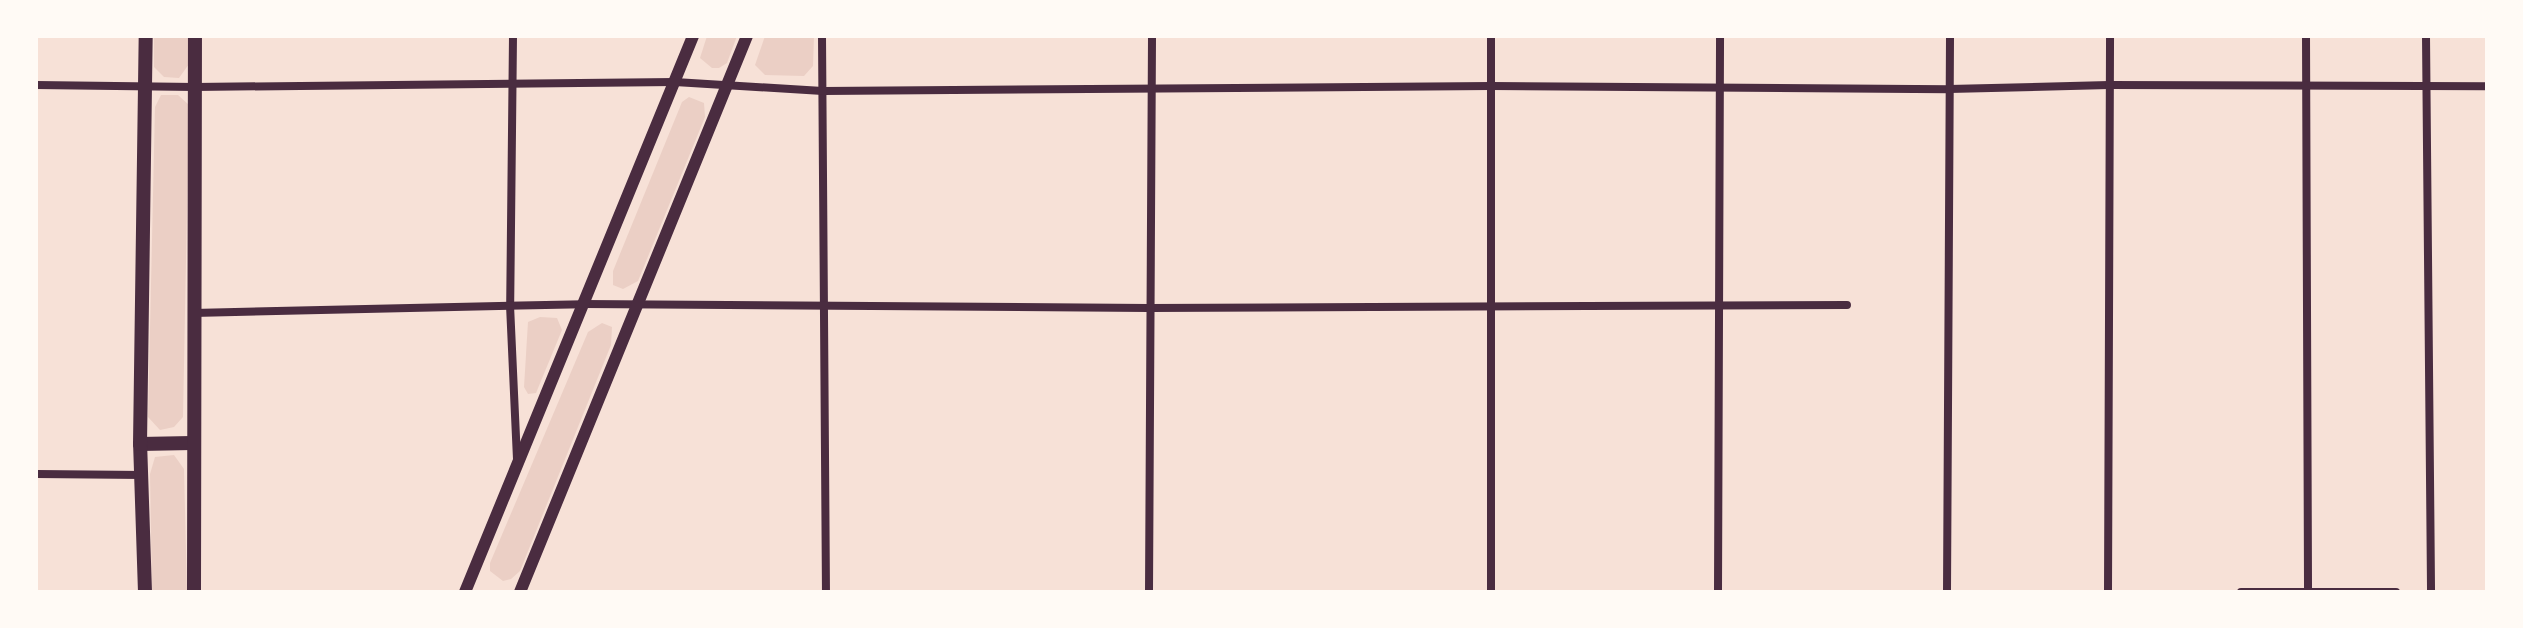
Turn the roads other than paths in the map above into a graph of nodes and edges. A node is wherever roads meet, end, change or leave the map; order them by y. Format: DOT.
graph roads {
  1 [pos="146,36"];
  2 [pos="195,36"];
  3 [pos="513,36"];
  4 [pos="693,36"];
  5 [pos="747,36"];
  6 [pos="822,36"];
  7 [pos="1152,36"];
  8 [pos="1491,36"];
  9 [pos="1720,36"];
  10 [pos="1950,36"];
  11 [pos="2110,36"];
  12 [pos="2306,36"];
  13 [pos="2426,36"];
  14 [pos="675,82"];
  15 [pos="36,85"];
  16 [pos="146,85"];
  17 [pos="512,85"];
  18 [pos="728,85"];
  19 [pos="2109,85"];
  20 [pos="1491,86"];
  21 [pos="2487,86"];
  22 [pos="195,87"];
  23 [pos="2306,87"];
  24 [pos="2426,87"];
  25 [pos="1152,88"];
  26 [pos="1720,88"];
  27 [pos="1949,89"];
  28 [pos="823,91"];
  29 [pos="583,304"];
  30 [pos="636,304"];
  31 [pos="510,305"];
  32 [pos="1493,305"];
  33 [pos="1847,305"];
  34 [pos="1717,306"];
  35 [pos="824,307"];
  36 [pos="1149,308"];
  37 [pos="192,313"];
  38 [pos="192,443"];
  39 [pos="140,444"];
  40 [pos="518,467"];
  41 [pos="36,474"];
  42 [pos="144,475"];
  43 [pos="2308,591"];
  44 [pos="145,592"];
  45 [pos="194,592"];
  46 [pos="465,592"];
  47 [pos="520,592"];
  48 [pos="826,592"];
  49 [pos="1149,592"];
  50 [pos="1491,592"];
  51 [pos="1718,592"];
  52 [pos="1947,592"];
  53 [pos="2108,592"];
  54 [pos="2241,592"];
  55 [pos="2396,592"];
  56 [pos="2431,592"];
  1 -- 16 [label="main road"];
  2 -- 22 [label="main road"];
  3 -- 17 [label="street"];
  4 -- 14 [label="street"];
  5 -- 18 [label="street"];
  6 -- 28 [label="street"];
  7 -- 25 [label="street"];
  8 -- 20 [label="street"];
  9 -- 26 [label="street"];
  10 -- 27 [label="street"];
  11 -- 19 [label="street"];
  12 -- 23 [label="street"];
  13 -- 24 [label="street"];
  14 -- 17 [label="street"];
  14 -- 18 [label="street"];
  14 -- 29 [label="street"];
  15 -- 16 [label="street"];
  16 -- 22 [label="street"];
  16 -- 39 [label="main road"];
  17 -- 22 [label="street"];
  17 -- 31 [label="street"];
  18 -- 28 [label="street"];
  18 -- 30 [label="street"];
  19 -- 23 [label="street"];
  19 -- 27 [label="street"];
  19 -- 53 [label="street"];
  20 -- 25 [label="street"];
  20 -- 26 [label="street"];
  20 -- 32 [label="street"];
  21 -- 24 [label="street"];
  22 -- 37 [label="main road"];
  23 -- 24 [label="street"];
  23 -- 43 [label="street"];
  24 -- 56 [label="street"];
  25 -- 28 [label="street"];
  25 -- 36 [label="street"];
  26 -- 27 [label="street"];
  26 -- 34 [label="street"];
  27 -- 52 [label="street"];
  28 -- 35 [label="street"];
  29 -- 30 [label="street"];
  29 -- 31 [label="street"];
  29 -- 40 [label="street"];
  30 -- 35 [label="street"];
  30 -- 47 [label="street"];
  31 -- 37 [label="street"];
  31 -- 40 [label="street"];
  32 -- 34 [label="street"];
  32 -- 36 [label="street"];
  32 -- 50 [label="street"];
  33 -- 34 [label="street"];
  34 -- 51 [label="street"];
  35 -- 36 [label="street"];
  35 -- 48 [label="street"];
  36 -- 49 [label="street"];
  37 -- 38 [label="main road"];
  38 -- 39 [label="main road"];
  38 -- 45 [label="main road"];
  39 -- 42 [label="main road"];
  40 -- 46 [label="street"];
  41 -- 42 [label="street"];
  42 -- 44 [label="main road"];
  43 -- 54 [label="street"];
  43 -- 55 [label="street"];
}
